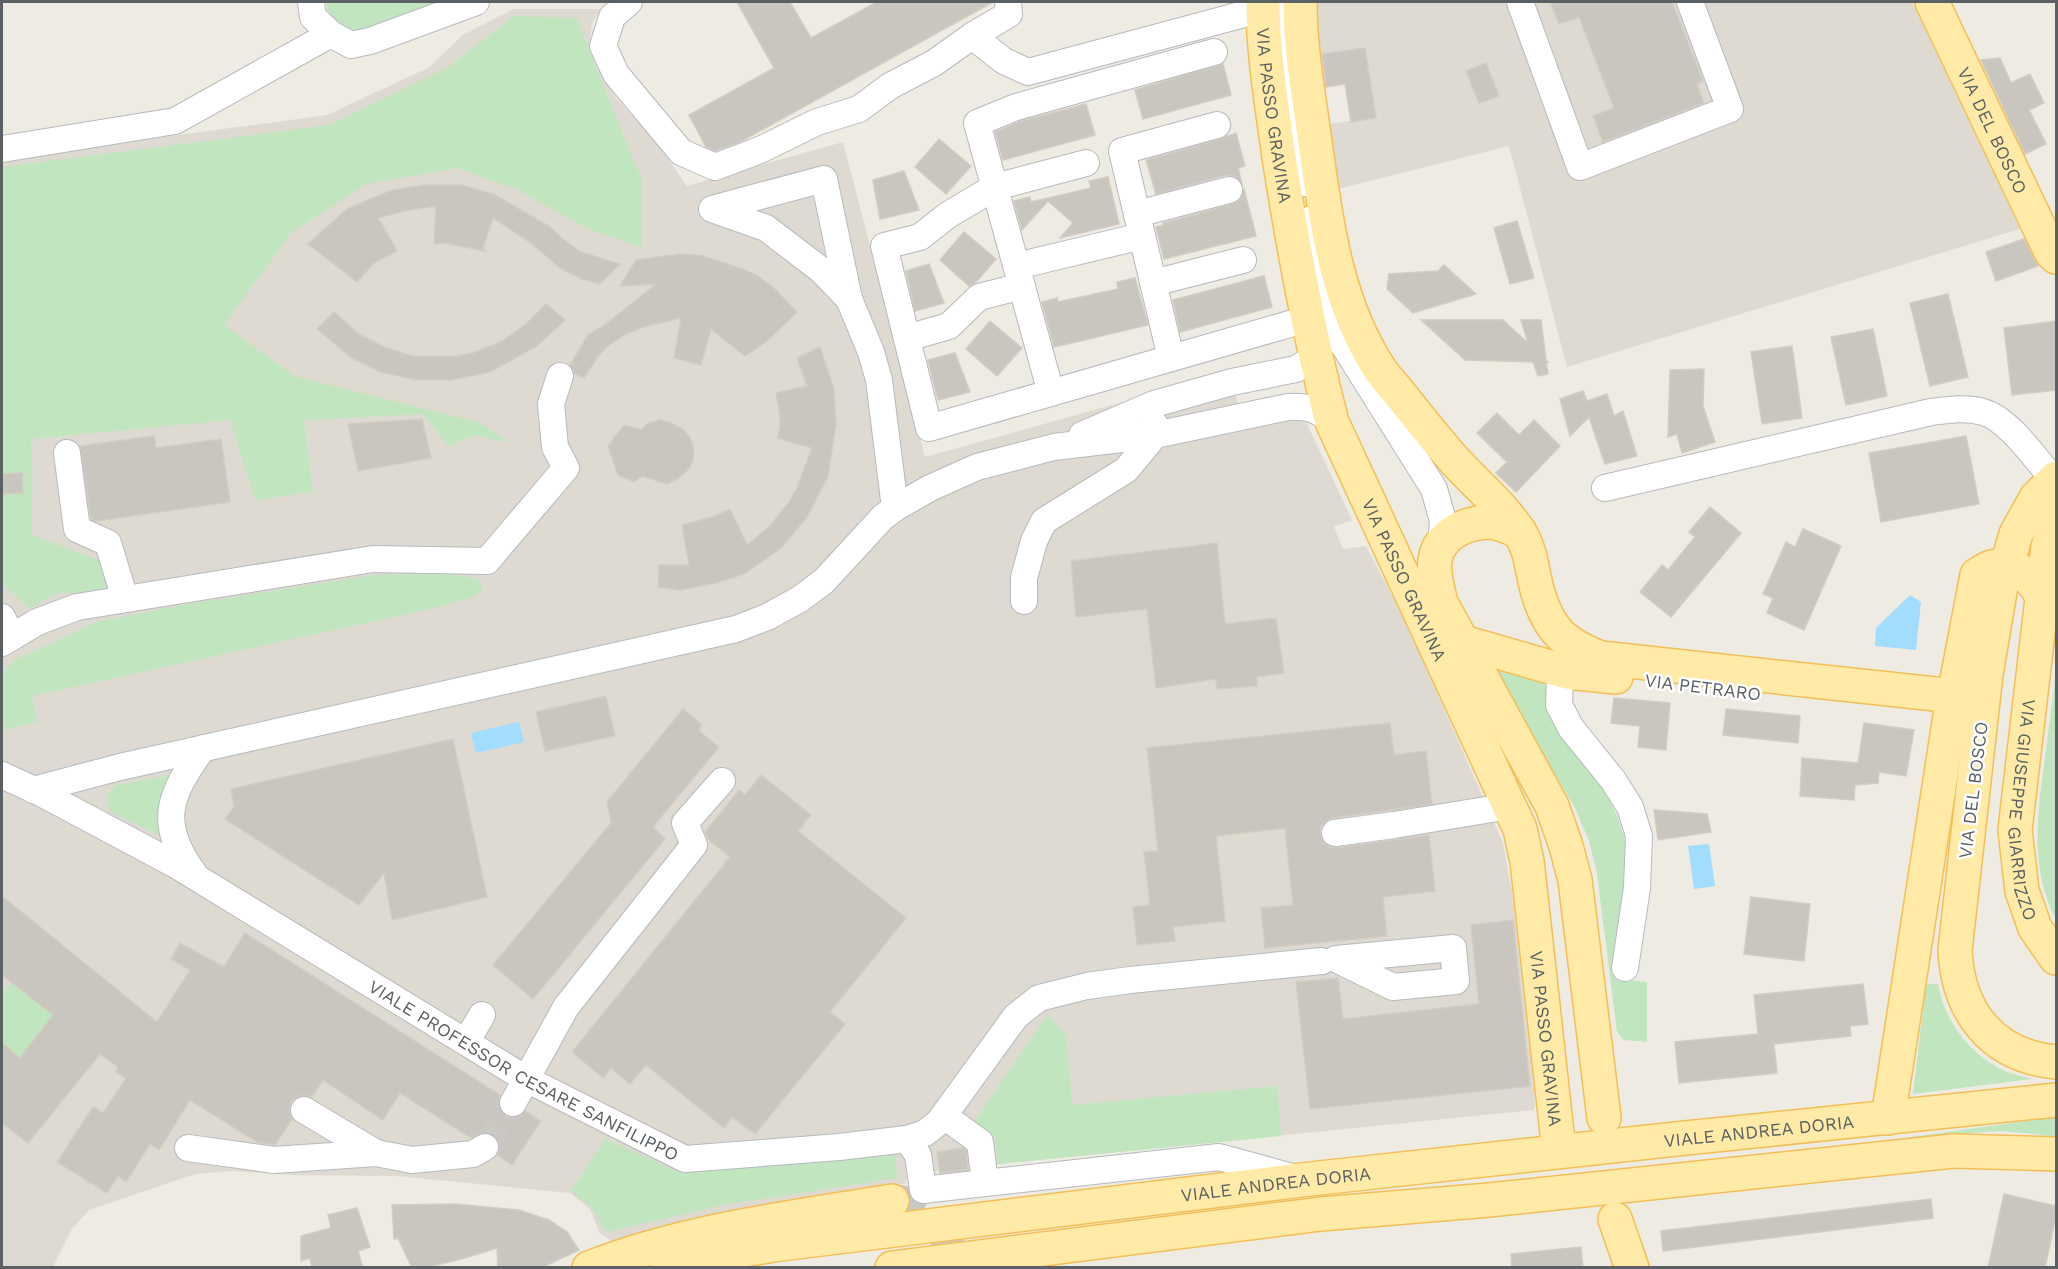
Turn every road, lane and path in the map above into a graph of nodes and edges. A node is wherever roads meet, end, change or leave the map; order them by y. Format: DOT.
graph roads {
  1 [pos="311,2"];
  2 [pos="476,2"];
  3 [pos="629,2"];
  4 [pos="1008,2"];
  5 [pos="1300,2"];
  6 [pos="1520,2"];
  7 [pos="1690,2"];
  8 [pos="1932,2"];
  9 [pos="1267,3"];
  10 [pos="331,34"];
  11 [pos="972,36"];
  12 [pos="1214,52"];
  13 [pos="1217,125"];
  14 [pos="2,149"];
  15 [pos="1086,163"];
  16 [pos="995,187"];
  17 [pos="1229,190"];
  18 [pos="1139,225"];
  19 [pos="2056,257"];
  20 [pos="1243,260"];
  21 [pos="1019,276"];
  22 [pos="1153,283"];
  23 [pos="849,299"];
  24 [pos="1307,319"];
  25 [pos="907,338"];
  26 [pos="1315,357"];
  27 [pos="1172,358"];
  28 [pos="560,376"];
  29 [pos="1051,393"];
  30 [pos="1154,404"];
  31 [pos="1332,422"];
  32 [pos="1155,435"];
  33 [pos="1054,447"];
  34 [pos="67,453"];
  35 [pos="2055,479"];
  36 [pos="1605,488"];
  37 [pos="895,507"];
  38 [pos="2056,516"];
  39 [pos="1520,532"];
  40 [pos="1386,537"];
  41 [pos="1441,542"];
  42 [pos="2006,566"];
  43 [pos="2043,598"];
  44 [pos="124,600"];
  45 [pos="1024,601"];
  46 [pos="5,632"];
  47 [pos="1460,641"];
  48 [pos="1573,661"];
  49 [pos="1986,674"];
  50 [pos="1956,705"];
  51 [pos="1978,740"];
  52 [pos="203,748"];
  53 [pos="120,767"];
  54 [pos="2,775"];
  55 [pos="722,781"];
  56 [pos="33,790"];
  57 [pos="1510,806"];
  58 [pos="87,817"];
  59 [pos="1335,833"];
  60 [pos="199,880"];
  61 [pos="2056,958"];
  62 [pos="1329,960"];
  63 [pos="1625,968"];
  64 [pos="482,1015"];
  65 [pos="466,1042"];
  66 [pos="2056,1062"];
  67 [pos="526,1078"];
  68 [pos="2056,1100"];
  69 [pos="513,1103"];
  70 [pos="304,1110"];
  71 [pos="944,1116"];
  72 [pos="1604,1118"];
  73 [pos="1888,1118"];
  74 [pos="907,1138"];
  75 [pos="485,1147"];
  76 [pos="188,1148"];
  77 [pos="1976,1150"];
  78 [pos="1559,1151"];
  79 [pos="376,1153"];
  80 [pos="2056,1154"];
  81 [pos="2056,1171"];
  82 [pos="1301,1180"];
  83 [pos="985,1184"];
  84 [pos="892,1201"];
  85 [pos="1313,1215"];
  86 [pos="1615,1219"];
  87 [pos="589,1268"];
  88 [pos="667,1268"];
  89 [pos="892,1268"];
  90 [pos="1055,1268"];
  91 [pos="1632,1268"];
  1 -- 10 [label="street"];
  2 -- 10 [label="street"];
  3 -- 11 [label="street"];
  4 -- 11 [label="street"];
  5 -- 39 [label="main road, VIA PASSO GRAVINA"];
  6 -- 7 [label="street"];
  8 -- 19 [label="main road, VIA DEL BOSCO"];
  9 -- 11 [label="street"];
  9 -- 24 [label="main road, VIA PASSO GRAVINA"];
  9 -- 41 [label="street"];
  10 -- 14 [label="street"];
  12 -- 16 [label="street"];
  13 -- 18 [label="street"];
  15 -- 16 [label="street"];
  16 -- 21 [label="street"];
  16 -- 25 [label="street"];
  17 -- 18 [label="street"];
  18 -- 21 [label="street"];
  18 -- 22 [label="street"];
  20 -- 22 [label="street"];
  21 -- 25 [label="street"];
  21 -- 29 [label="street"];
  22 -- 27 [label="street"];
  23 -- 23 [label="street"];
  23 -- 37 [label="street"];
  24 -- 26 [label="main road, VIA PASSO GRAVINA"];
  24 -- 27 [label="street"];
  25 -- 29 [label="street"];
  26 -- 30 [label="street"];
  26 -- 31 [label="main road, VIA PASSO GRAVINA"];
  27 -- 29 [label="street"];
  28 -- 44 [label="street"];
  30 -- 32 [label="street"];
  30 -- 33 [label="street"];
  31 -- 32 [label="street"];
  31 -- 40 [label="main road, VIA PASSO GRAVINA"];
  32 -- 33 [label="street"];
  32 -- 45 [label="street"];
  33 -- 37 [label="street"];
  34 -- 44 [label="street"];
  35 -- 36 [label="street"];
  35 -- 42 [label="main road, VIA DEL BOSCO"];
  37 -- 52 [label="street"];
  38 -- 43 [label="main road"];
  39 -- 41 [label="main road"];
  39 -- 48 [label="main road, VIA PASSO GRAVINA"];
  40 -- 47 [label="main road"];
  40 -- 57 [label="main road, VIA PASSO GRAVINA"];
  41 -- 47 [label="main road"];
  42 -- 43 [label="main road"];
  42 -- 49 [label="main road, VIA DEL BOSCO"];
  42 -- 50 [label="main road, VIA DEL BOSCO"];
  43 -- 61 [label="main road, VIA GIUSEPPE GIARRIZZO"];
  44 -- 46 [label="street"];
  47 -- 48 [label="main road, VIA PETRARO"];
  47 -- 72 [label="main road, VIA PASSO GRAVINA"];
  48 -- 50 [label="main road, VIA PETRARO"];
  48 -- 63 [label="street"];
  49 -- 50 [label="main road"];
  49 -- 51 [label="main road, VIA DEL BOSCO"];
  50 -- 51 [label="main road"];
  50 -- 73 [label="main road, VIA DEL BOSCO"];
  51 -- 66 [label="main road, VIA DEL BOSCO"];
  52 -- 53 [label="street"];
  52 -- 60 [label="street"];
  53 -- 56 [label="street"];
  53 -- 58 [label="street"];
  54 -- 56 [label="street, VIALE PROFESSOR CESARE SANFILIPPO"];
  55 -- 67 [label="street"];
  56 -- 58 [label="street, VIALE PROFESSOR CESARE SANFILIPPO"];
  57 -- 59 [label="street"];
  57 -- 78 [label="main road, VIA PASSO GRAVINA"];
  58 -- 60 [label="street, VIALE PROFESSOR CESARE SANFILIPPO"];
  60 -- 65 [label="street, VIALE PROFESSOR CESARE SANFILIPPO"];
  62 -- 71 [label="street, VIALE PROFESSOR CESARE SANFILIPPO"];
  64 -- 65 [label="street"];
  65 -- 67 [label="street, VIALE PROFESSOR CESARE SANFILIPPO"];
  67 -- 69 [label="street"];
  67 -- 74 [label="street, VIALE PROFESSOR CESARE SANFILIPPO"];
  68 -- 73 [label="main road, VIALE ANDREA DORIA"];
  70 -- 79 [label="street"];
  71 -- 74 [label="street, VIALE PROFESSOR CESARE SANFILIPPO"];
  71 -- 83 [label="street"];
  73 -- 78 [label="main road, VIALE ANDREA DORIA"];
  74 -- 83 [label="street"];
  75 -- 79 [label="street"];
  76 -- 79 [label="street"];
  77 -- 80 [label="main road"];
  77 -- 81 [label="street"];
  77 -- 85 [label="main road, VIALE ANDREA DORIA"];
  78 -- 82 [label="main road, VIALE ANDREA DORIA"];
  82 -- 83 [label="street"];
  82 -- 88 [label="main road, VIALE ANDREA DORIA"];
  84 -- 87 [label="main road"];
  85 -- 89 [label="main road, VIALE ANDREA DORIA"];
  85 -- 90 [label="main road"];
  86 -- 91 [label="main road"];
}
